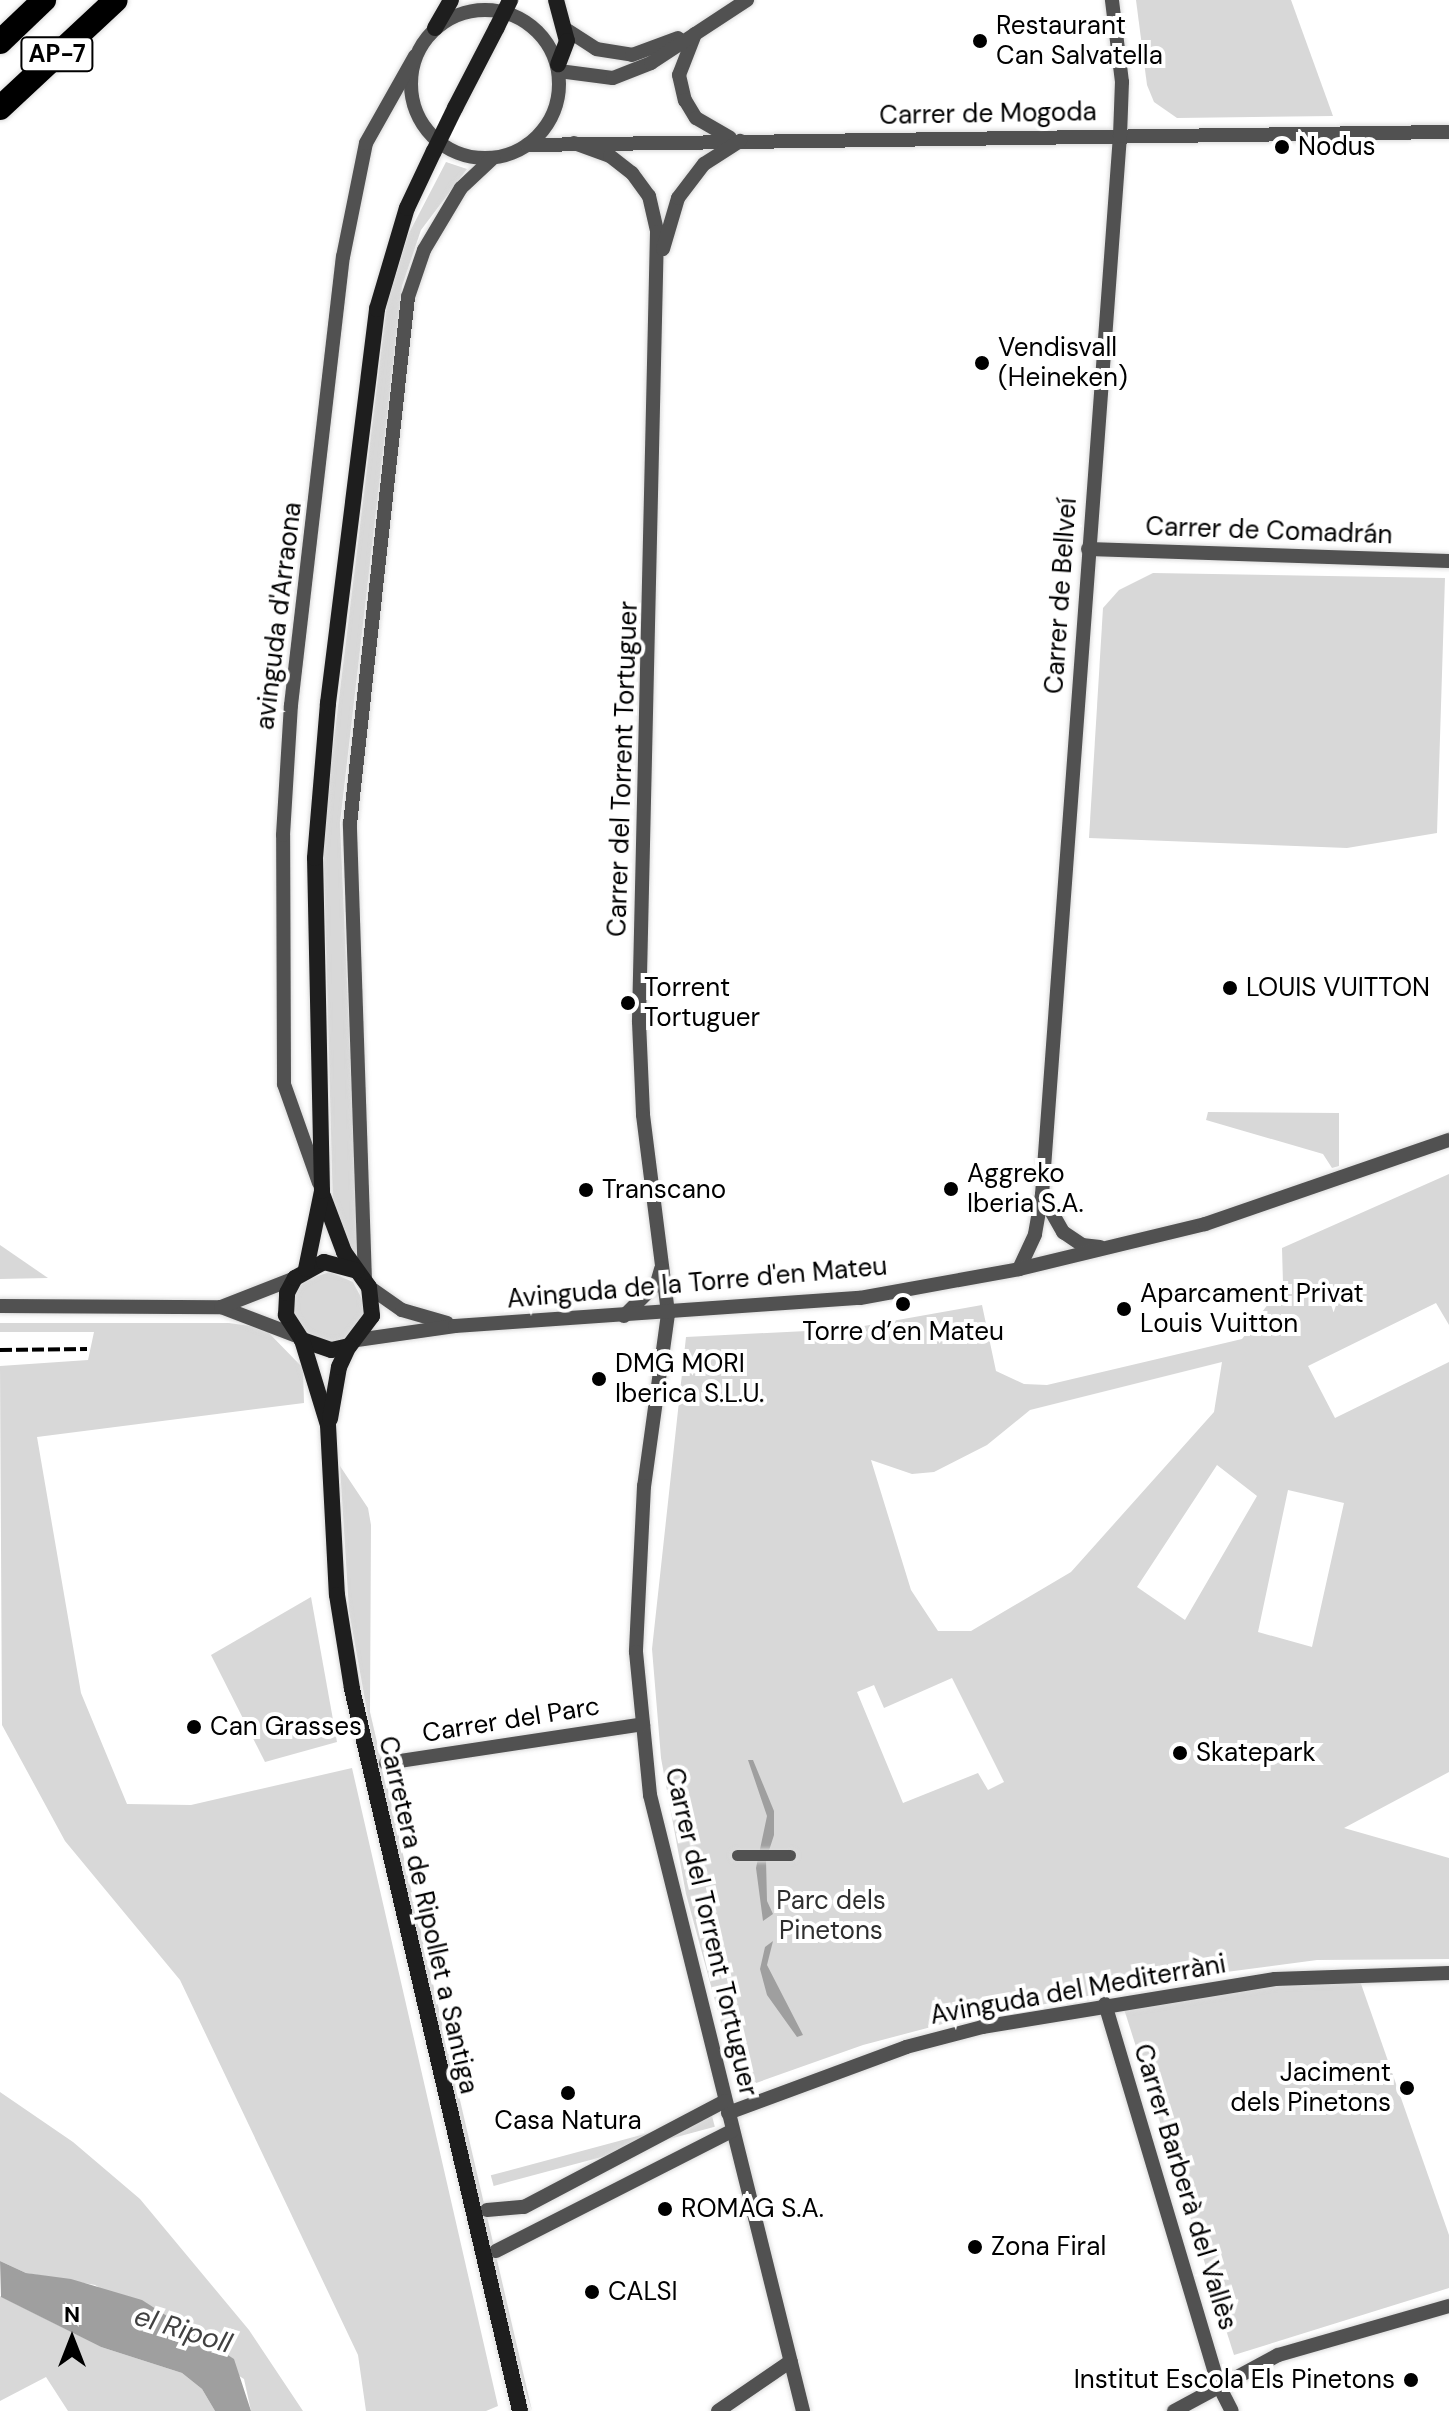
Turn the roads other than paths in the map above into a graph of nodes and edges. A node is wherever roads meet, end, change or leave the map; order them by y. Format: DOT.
graph roads {
  1 [pos="44,0"];
  2 [pos="116,0"];
  3 [pos="451,0"];
  4 [pos="510,0"];
  5 [pos="556,0"];
  6 [pos="747,0"];
  7 [pos="1112,0"];
  8 [pos="435,28"];
  9 [pos="564,28"];
  10 [pos="697,31"];
  11 [pos="0,42"];
  12 [pos="415,56"];
  13 [pos="558,67"];
  14 [pos="0,108"];
  15 [pos="1449,132"];
  16 [pos="1120,136"];
  17 [pos="740,141"];
  18 [pos="574,143"];
  19 [pos="527,145"];
  20 [pos="493,158"];
  21 [pos="658,272"];
  22 [pos="1088,549"];
  23 [pos="1449,561"];
  24 [pos="1449,1140"];
  25 [pos="322,1191"];
  26 [pos="1042,1195"];
  27 [pos="1112,1248"];
  28 [pos="662,1265"];
  29 [pos="1019,1269"];
  30 [pos="300,1273"];
  31 [pos="364,1280"];
  32 [pos="0,1306"];
  33 [pos="221,1307"];
  34 [pos="668,1314"];
  35 [pos="624,1316"];
  36 [pos="455,1326"];
  37 [pos="299,1338"];
  38 [pos="353,1343"];
  39 [pos="328,1425"];
  40 [pos="643,1724"];
  41 [pos="386,1763"];
  42 [pos="737,1855"];
  43 [pos="790,1855"];
  44 [pos="1449,1973"];
  45 [pos="1105,2004"];
  46 [pos="726,2107"];
  47 [pos="732,2131"];
  48 [pos="487,2210"];
  49 [pos="496,2251"];
  50 [pos="1449,2306"];
  51 [pos="791,2361"];
  52 [pos="1218,2384"];
  53 [pos="520,2411"];
  54 [pos="718,2411"];
  55 [pos="803,2411"];
  56 [pos="1174,2411"];
  57 [pos="1232,2411"];
  1 -- 11 [label="highway, AP-7"];
  2 -- 14 [label="highway, AP-7"];
  3 -- 8 [label="main road"];
  4 -- 25 [label="main road, bridge"];
  5 -- 9 [label="main road"];
  6 -- 10 [label="street"];
  7 -- 16 [label="street, Carrer de Bellveí"];
  8 -- 12 [label="street"];
  8 -- 13 [label="street"];
  9 -- 10 [label="street"];
  9 -- 13 [label="main road"];
  10 -- 13 [label="street"];
  10 -- 17 [label="street"];
  12 -- 20 [label="street"];
  12 -- 25 [label="street, avinguda d'Arraona"];
  13 -- 19 [label="street"];
  15 -- 16 [label="street, Carrer de Mogoda"];
  16 -- 17 [label="street, Carrer de Mogoda"];
  16 -- 22 [label="street, Carrer de Bellveí"];
  17 -- 18 [label="street, Carrer de Mogoda"];
  17 -- 21 [label="street, Carrer del Torrent Tortuguer"];
  18 -- 19 [label="street, Carrer de Mogoda"];
  18 -- 21 [label="street, Carrer del Torrent Tortuguer"];
  19 -- 20 [label="street"];
  20 -- 31 [label="street"];
  21 -- 28 [label="street, Carrer del Torrent Tortuguer"];
  22 -- 23 [label="street, Carrer de Comadrán"];
  22 -- 26 [label="street, Carrer de Bellveí"];
  24 -- 27 [label="street, Avinguda de la Torre d'en Mateu"];
  25 -- 30 [label="main road"];
  25 -- 31 [label="main road"];
  26 -- 27 [label="street"];
  26 -- 29 [label="street, Carrer de Bellveí"];
  27 -- 29 [label="street, Avinguda de la Torre d'en Mateu"];
  28 -- 34 [label="street, Carrer del Torrent Tortuguer"];
  28 -- 35 [label="street"];
  29 -- 34 [label="street, Avinguda de la Torre d'en Mateu"];
  30 -- 31 [label="main road"];
  30 -- 33 [label="street"];
  30 -- 37 [label="main road"];
  31 -- 36 [label="street, Avinguda de la Torre d'en Mateu"];
  31 -- 38 [label="main road"];
  32 -- 33 [label="street"];
  33 -- 37 [label="street"];
  34 -- 35 [label="street, Avinguda de la Torre d'en Mateu"];
  34 -- 40 [label="street, Carrer del Torrent Tortuguer"];
  35 -- 36 [label="street, Avinguda de la Torre d'en Mateu"];
  36 -- 38 [label="street, Avinguda de la Torre d'en Mateu"];
  37 -- 38 [label="main road"];
  37 -- 39 [label="main road"];
  38 -- 39 [label="main road"];
  39 -- 53 [label="main road, Carretera de Ripollet a Santiga"];
  40 -- 41 [label="street, Carrer del Parc"];
  40 -- 46 [label="street, Carrer del Torrent Tortuguer"];
  42 -- 43 [label="street"];
  44 -- 45 [label="street, Avinguda del Mediterràni"];
  45 -- 46 [label="street, Avinguda del Mediterràni"];
  45 -- 52 [label="street, Carrer Barberà del Vallès"];
  46 -- 47 [label="street, Carrer del Torrent Tortuguer"];
  46 -- 48 [label="street, Avinguda del Mediterràni"];
  47 -- 49 [label="street"];
  47 -- 51 [label="street, Carrer del Torrent Tortuguer"];
  50 -- 52 [label="street"];
  51 -- 54 [label="street"];
  51 -- 55 [label="street, Carrer del Torrent Tortuguer"];
  52 -- 56 [label="street"];
  52 -- 57 [label="street, Carrer Barberà del Vallès"];
}
